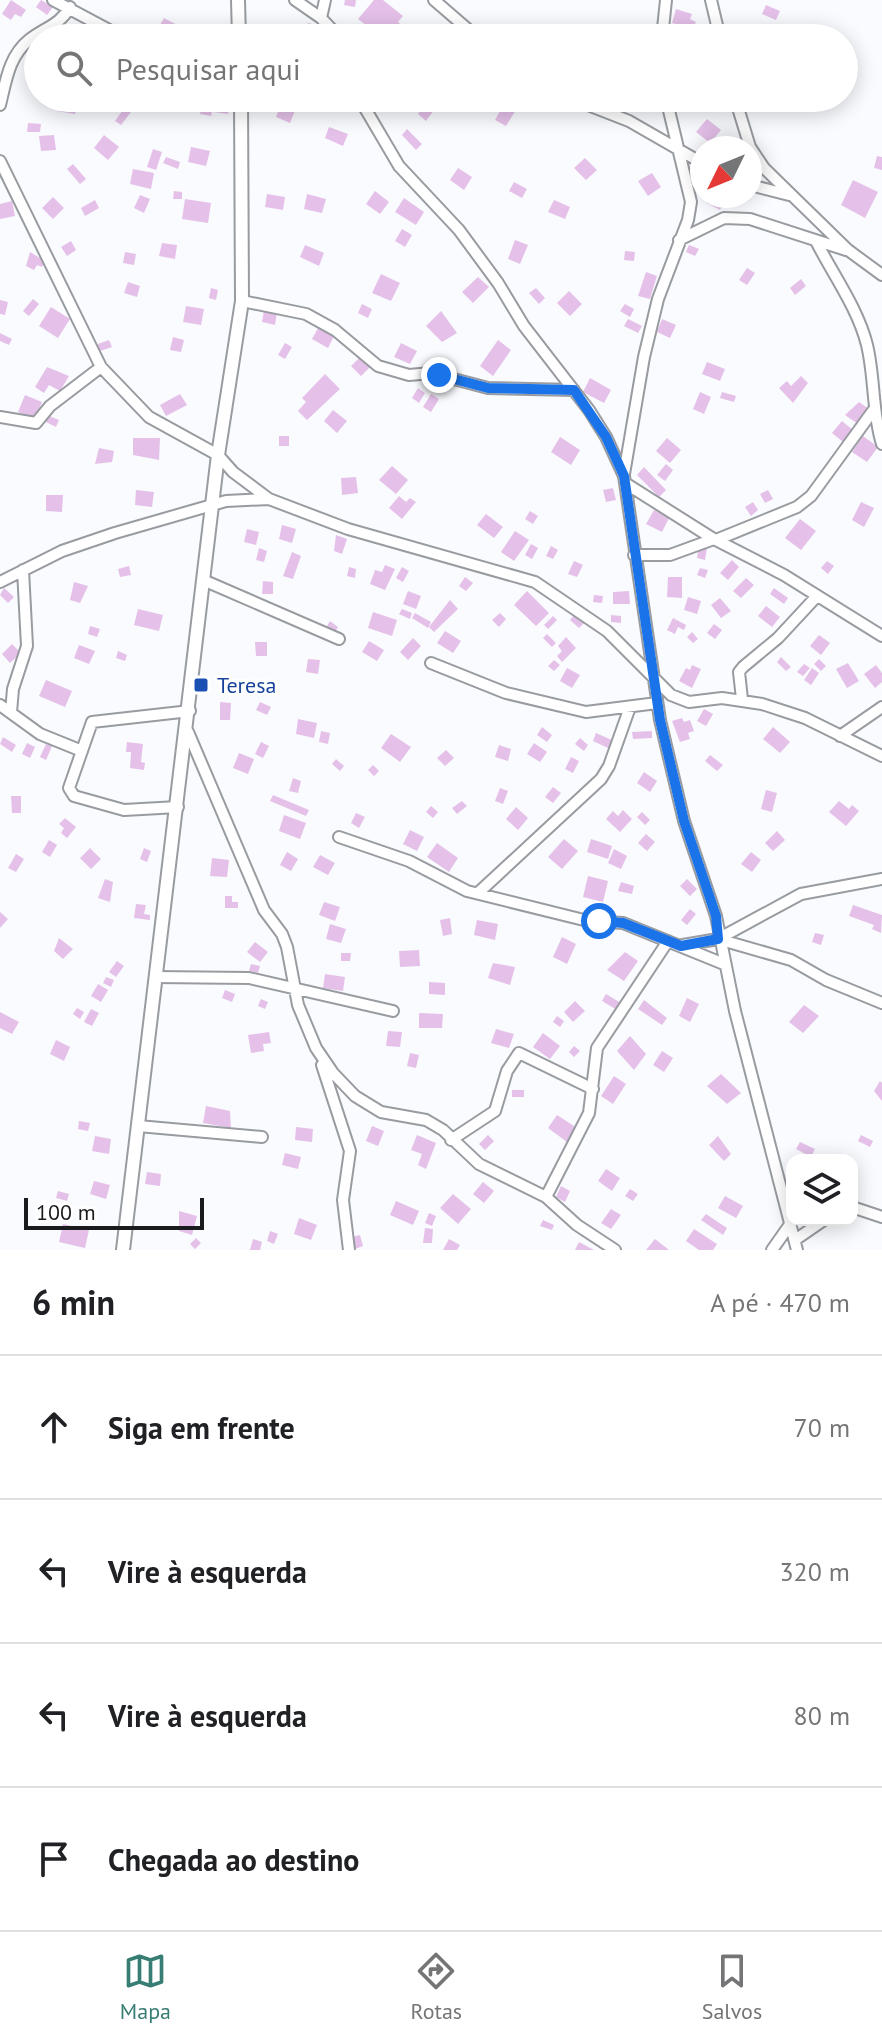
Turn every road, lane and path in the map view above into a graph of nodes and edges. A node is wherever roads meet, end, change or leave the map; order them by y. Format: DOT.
graph roads {
  1 [pos="53,0"];
  2 [pos="238,0"];
  3 [pos="295,0"];
  4 [pos="325,0"];
  5 [pos="434,0"];
  6 [pos="666,0"];
  7 [pos="711,0"];
  8 [pos="70,7"];
  9 [pos="321,18"];
  10 [pos="56,24"];
  11 [pos="100,24"];
  12 [pos="239,24"];
  13 [pos="327,24"];
  14 [pos="462,24"];
  15 [pos="663,24"];
  16 [pos="717,24"];
  17 [pos="24,45"];
  18 [pos="0,105"];
  19 [pos="241,112"];
  20 [pos="367,112"];
  21 [pos="606,112"];
  22 [pos="669,112"];
  23 [pos="739,112"];
  24 [pos="678,148"];
  25 [pos="690,156"];
  26 [pos="0,161"];
  27 [pos="762,188"];
  28 [pos="795,197"];
  29 [pos="679,240"];
  30 [pos="817,243"];
  31 [pos="848,250"];
  32 [pos="882,275"];
  33 [pos="242,301"];
  34 [pos="101,367"];
  35 [pos="574,390"];
  36 [pos="875,408"];
  37 [pos="0,417"];
  38 [pos="882,444"];
  39 [pos="218,455"];
  40 [pos="624,479"];
  41 [pos="269,499"];
  42 [pos="212,505"];
  43 [pos="715,539"];
  44 [pos="634,555"];
  45 [pos="23,570"];
  46 [pos="203,580"];
  47 [pos="0,582"];
  48 [pos="817,596"];
  49 [pos="882,636"];
  50 [pos="339,639"];
  51 [pos="431,663"];
  52 [pos="654,683"];
  53 [pos="742,699"];
  54 [pos="657,703"];
  55 [pos="0,705"];
  56 [pos="630,707"];
  57 [pos="882,707"];
  58 [pos="190,711"];
  59 [pos="11,712"];
  60 [pos="188,732"];
  61 [pos="840,736"];
  62 [pos="82,751"];
  63 [pos="882,756"];
  64 [pos="178,807"];
  65 [pos="339,837"];
  66 [pos="882,879"];
  67 [pos="478,893"];
  68 [pos="718,939"];
  69 [pos="668,941"];
  70 [pos="681,946"];
  71 [pos="724,964"];
  72 [pos="155,977"];
  73 [pos="294,989"];
  74 [pos="882,1003"];
  75 [pos="393,1011"];
  76 [pos="316,1048"];
  77 [pos="593,1089"];
  78 [pos="138,1126"];
  79 [pos="262,1137"];
  80 [pos="451,1140"];
  81 [pos="546,1197"];
  82 [pos="786,1204"];
  83 [pos="858,1209"];
  84 [pos="882,1217"];
  85 [pos="789,1226"];
  86 [pos="817,1226"];
  87 [pos="796,1245"];
  88 [pos="123,1250"];
  89 [pos="349,1250"];
  90 [pos="615,1250"];
  91 [pos="772,1250"];
  1 -- 8 [label="street"];
  2 -- 12 [label="street"];
  3 -- 9 [label="street"];
  4 -- 9 [label="street"];
  5 -- 14 [label="street"];
  6 -- 15 [label="street"];
  7 -- 16 [label="street"];
  8 -- 10 [label="street"];
  8 -- 11 [label="street"];
  9 -- 13 [label="street"];
  17 -- 18 [label="street"];
  19 -- 33 [label="street"];
  20 -- 35 [label="street"];
  21 -- 24 [label="street"];
  22 -- 24 [label="street"];
  23 -- 28 [label="street"];
  24 -- 25 [label="street"];
  24 -- 29 [label="street"];
  26 -- 34 [label="street"];
  27 -- 28 [label="street"];
  28 -- 31 [label="street"];
  29 -- 30 [label="street"];
  29 -- 40 [label="street"];
  30 -- 31 [label="street"];
  30 -- 36 [label="street"];
  31 -- 32 [label="street"];
  33 -- 35 [label="street"];
  33 -- 39 [label="street"];
  34 -- 37 [label="street"];
  34 -- 39 [label="street"];
  35 -- 40 [label="street"];
  36 -- 38 [label="street"];
  36 -- 43 [label="street"];
  39 -- 41 [label="street"];
  39 -- 42 [label="street"];
  40 -- 43 [label="street"];
  40 -- 44 [label="street"];
  41 -- 42 [label="street"];
  41 -- 52 [label="street"];
  42 -- 45 [label="street"];
  42 -- 46 [label="street"];
  43 -- 44 [label="street"];
  43 -- 48 [label="street"];
  44 -- 52 [label="street"];
  45 -- 47 [label="street"];
  45 -- 59 [label="street"];
  46 -- 50 [label="street"];
  46 -- 58 [label="street"];
  48 -- 49 [label="street"];
  48 -- 53 [label="street"];
  51 -- 56 [label="street"];
  52 -- 53 [label="street"];
  52 -- 54 [label="street"];
  53 -- 61 [label="street"];
  54 -- 56 [label="street"];
  54 -- 68 [label="street"];
  55 -- 59 [label="street"];
  56 -- 67 [label="street"];
  57 -- 61 [label="street"];
  58 -- 60 [label="street"];
  58 -- 62 [label="street"];
  59 -- 62 [label="street"];
  60 -- 64 [label="street"];
  60 -- 73 [label="street"];
  61 -- 63 [label="street"];
  62 -- 64 [label="street"];
  64 -- 72 [label="street"];
  65 -- 67 [label="street"];
  66 -- 68 [label="street"];
  67 -- 69 [label="street"];
  68 -- 70 [label="street"];
  68 -- 71 [label="street"];
  68 -- 74 [label="street"];
  69 -- 70 [label="street"];
  69 -- 77 [label="street"];
  70 -- 71 [label="street"];
  71 -- 82 [label="street"];
  72 -- 73 [label="street"];
  72 -- 78 [label="street"];
  73 -- 75 [label="street"];
  73 -- 76 [label="street"];
  76 -- 80 [label="street"];
  76 -- 89 [label="street"];
  77 -- 80 [label="street"];
  77 -- 81 [label="street"];
  78 -- 79 [label="street"];
  78 -- 88 [label="street"];
  80 -- 81 [label="street"];
  81 -- 90 [label="street"];
  83 -- 84 [label="street"];
  85 -- 91 [label="street"];
  86 -- 87 [label="street"];
}
